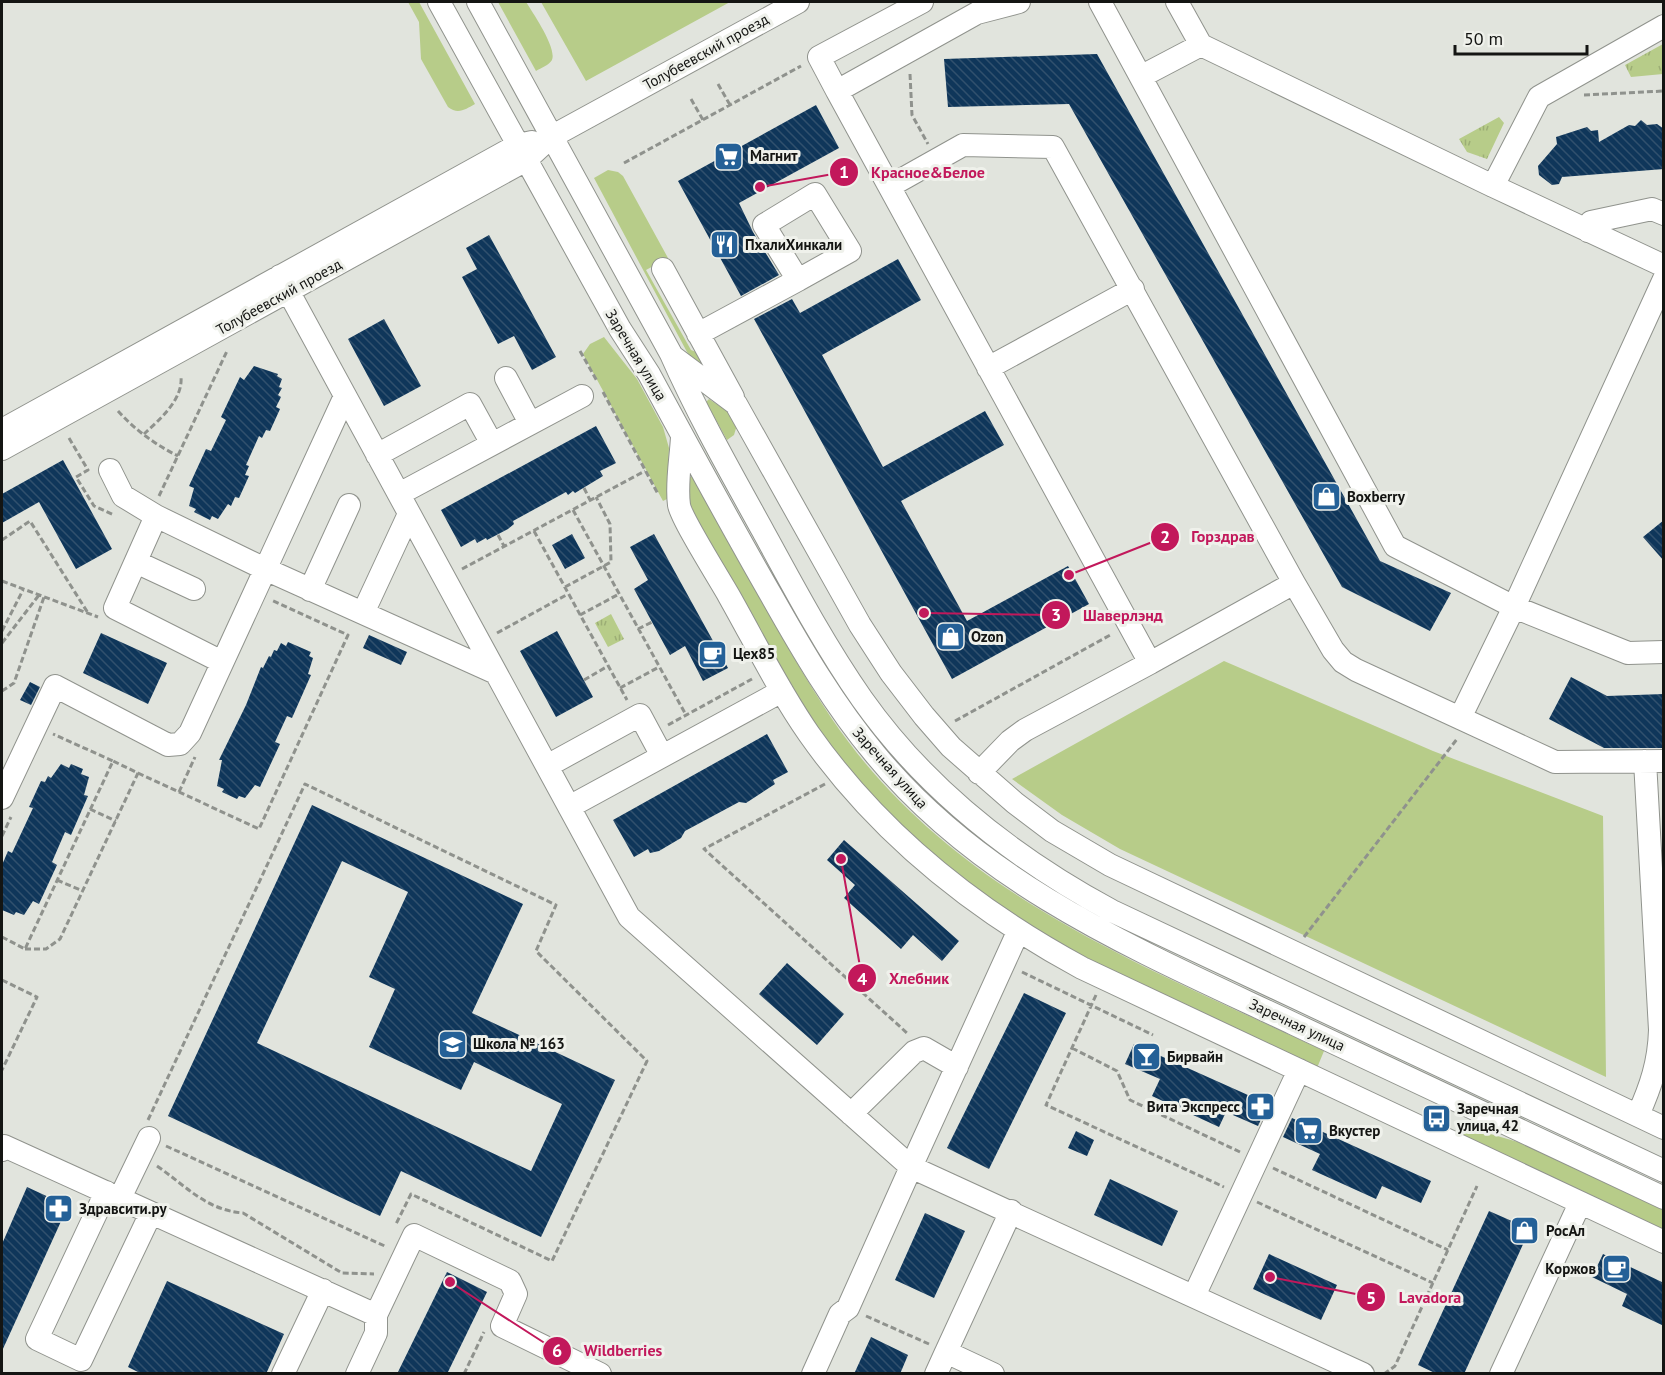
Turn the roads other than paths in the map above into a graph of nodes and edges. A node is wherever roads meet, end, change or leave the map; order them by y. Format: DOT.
graph roads {
  1 [pos="439,2"];
  2 [pos="478,2"];
  3 [pos="798,2"];
  4 [pos="922,2"];
  5 [pos="1008,2"];
  6 [pos="1100,2"];
  7 [pos="1177,2"];
  8 [pos="974,7"];
  9 [pos="1664,26"];
  10 [pos="1201,45"];
  11 [pos="1142,76"];
  12 [pos="837,91"];
  13 [pos="551,138"];
  14 [pos="522,153"];
  15 [pos="890,186"];
  16 [pos="1493,186"];
  17 [pos="1664,213"];
  18 [pos="1588,231"];
  19 [pos="1664,266"];
  20 [pos="663,269"];
  21 [pos="1664,279"];
  22 [pos="798,280"];
  23 [pos="284,284"];
  24 [pos="1133,289"];
  25 [pos="698,334"];
  26 [pos="671,354"];
  27 [pos="988,368"];
  28 [pos="506,378"];
  29 [pos="345,396"];
  30 [pos="582,396"];
  31 [pos="736,404"];
  32 [pos="530,423"];
  33 [pos="2,430"];
  34 [pos="682,435"];
  35 [pos="492,444"];
  36 [pos="2,449"];
  37 [pos="377,455"];
  38 [pos="110,470"];
  39 [pos="404,504"];
  40 [pos="349,505"];
  41 [pos="156,516"];
  42 [pos="136,562"];
  43 [pos="265,569"];
  44 [pos="1294,583"];
  45 [pos="194,589"];
  46 [pos="310,590"];
  47 [pos="1514,607"];
  48 [pos="363,613"];
  49 [pos="1664,652"];
  50 [pos="222,662"];
  51 [pos="1150,663"];
  52 [pos="496,673"];
  53 [pos="782,691"];
  54 [pos="1460,718"];
  55 [pos="662,756"];
  56 [pos="1654,761"];
  57 [pos="547,766"];
  58 [pos="979,773"];
  59 [pos="6,807"];
  60 [pos="569,807"];
  61 [pos="1659,923"];
  62 [pos="1018,932"];
  63 [pos="957,1067"];
  64 [pos="1299,1070"];
  65 [pos="851,1114"];
  66 [pos="1638,1115"];
  67 [pos="1664,1128"];
  68 [pos="149,1138"];
  69 [pos="2,1150"];
  70 [pos="911,1167"];
  71 [pos="1664,1171"];
  72 [pos="113,1195"];
  73 [pos="1664,1198"];
  74 [pos="1580,1203"];
  75 [pos="1011,1211"];
  76 [pos="151,1213"];
  77 [pos="1664,1242"];
  78 [pos="323,1290"];
  79 [pos="1194,1296"];
  80 [pos="376,1315"];
  81 [pos="946,1352"];
  82 [pos="284,1374"];
  83 [pos="357,1374"];
  84 [pos="600,1374"];
  85 [pos="813,1374"];
  86 [pos="936,1374"];
  87 [pos="993,1374"];
  88 [pos="1363,1374"];
  89 [pos="1501,1374"];
  1 -- 14 [label="street, Заречная улица"];
  2 -- 13 [label="street, Заречная улица"];
  3 -- 13 [label="street, Толубеевский проезд"];
  4 -- 12 [label="street"];
  5 -- 8 [label="street"];
  6 -- 11 [label="street"];
  7 -- 10 [label="street"];
  8 -- 12 [label="street"];
  9 -- 16 [label="street"];
  10 -- 11 [label="street"];
  10 -- 16 [label="street"];
  11 -- 47 [label="street"];
  12 -- 15 [label="street"];
  13 -- 14 [label="street, Толубеевский проезд"];
  13 -- 26 [label="street, Заречная улица"];
  14 -- 23 [label="street, Толубеевский проезд"];
  14 -- 34 [label="street, Заречная улица"];
  15 -- 24 [label="street"];
  15 -- 27 [label="street"];
  16 -- 18 [label="street"];
  17 -- 18 [label="street"];
  18 -- 19 [label="street"];
  20 -- 25 [label="street"];
  21 -- 47 [label="street"];
  22 -- 25 [label="street"];
  23 -- 29 [label="street"];
  23 -- 33 [label="street, Толубеевский проезд"];
  23 -- 36 [label="street, Толубеевский проезд"];
  24 -- 27 [label="street"];
  24 -- 44 [label="street"];
  25 -- 31 [label="street"];
  26 -- 31 [label="street"];
  26 -- 71 [label="street, Заречная улица"];
  27 -- 51 [label="street"];
  28 -- 32 [label="street"];
  29 -- 37 [label="street"];
  29 -- 43 [label="street"];
  30 -- 32 [label="street"];
  31 -- 58 [label="street"];
  32 -- 35 [label="street"];
  34 -- 53 [label="street"];
  34 -- 73 [label="street, Заречная улица"];
  35 -- 37 [label="street"];
  35 -- 39 [label="street"];
  37 -- 39 [label="street"];
  38 -- 41 [label="street"];
  39 -- 48 [label="street"];
  39 -- 52 [label="street"];
  40 -- 46 [label="street"];
  41 -- 42 [label="street"];
  41 -- 43 [label="street"];
  42 -- 45 [label="street"];
  42 -- 50 [label="street"];
  43 -- 46 [label="street"];
  43 -- 50 [label="street"];
  44 -- 51 [label="street"];
  44 -- 54 [label="street"];
  46 -- 48 [label="street"];
  47 -- 49 [label="street"];
  47 -- 54 [label="street"];
  48 -- 52 [label="street"];
  50 -- 59 [label="street"];
  51 -- 58 [label="street"];
  52 -- 57 [label="street"];
  53 -- 55 [label="street"];
  53 -- 62 [label="street"];
  54 -- 56 [label="street"];
  55 -- 57 [label="street"];
  55 -- 60 [label="street"];
  56 -- 61 [label="street"];
  57 -- 60 [label="street"];
  58 -- 66 [label="street"];
  60 -- 65 [label="street"];
  61 -- 66 [label="street"];
  62 -- 63 [label="street"];
  62 -- 64 [label="street"];
  63 -- 65 [label="street"];
  63 -- 70 [label="street"];
  64 -- 74 [label="street"];
  64 -- 79 [label="street"];
  65 -- 70 [label="street"];
  66 -- 67 [label="street"];
  68 -- 72 [label="street"];
  69 -- 72 [label="street"];
  70 -- 75 [label="street"];
  70 -- 85 [label="street"];
  72 -- 76 [label="street"];
  72 -- 76 [label="street"];
  74 -- 77 [label="street"];
  74 -- 89 [label="street"];
  75 -- 79 [label="street"];
  75 -- 81 [label="street"];
  76 -- 78 [label="street"];
  78 -- 80 [label="street"];
  78 -- 82 [label="street"];
  79 -- 88 [label="street"];
  80 -- 83 [label="street"];
  80 -- 84 [label="street"];
  81 -- 86 [label="street"];
  81 -- 87 [label="street"];
}
